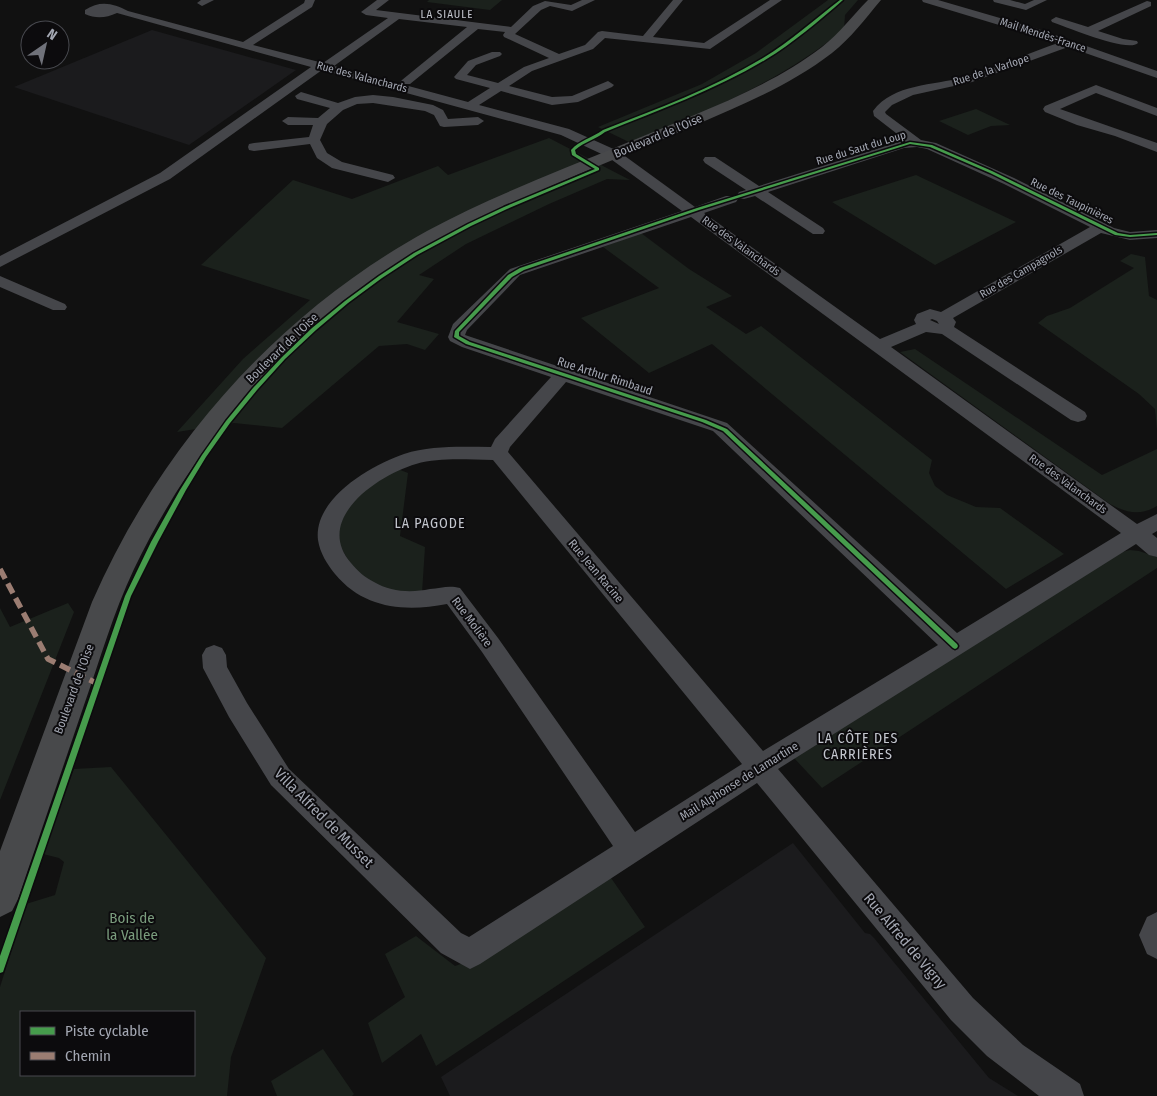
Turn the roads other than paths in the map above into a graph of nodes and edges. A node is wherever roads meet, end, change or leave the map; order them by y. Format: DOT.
graph roads {
  1 [pos="310,0"];
  2 [pos="384,0"];
  3 [pos="590,0"];
  4 [pos="678,0"];
  5 [pos="776,0"];
  6 [pos="863,0"];
  7 [pos="875,0"];
  8 [pos="927,0"];
  9 [pos="998,0"];
  10 [pos="1042,0"];
  11 [pos="1133,0"];
  12 [pos="980,4"];
  13 [pos="90,5"];
  14 [pos="1152,5"];
  15 [pos="967,11"];
  16 [pos="397,16"];
  17 [pos="1056,20"];
  18 [pos="476,25"];
  19 [pos="851,29"];
  20 [pos="513,30"];
  21 [pos="1089,31"];
  22 [pos="645,40"];
  23 [pos="1067,42"];
  24 [pos="1133,43"];
  25 [pos="245,46"];
  26 [pos="496,54"];
  27 [pos="559,58"];
  28 [pos="323,66"];
  29 [pos="1157,66"];
  30 [pos="1145,70"];
  31 [pos="1157,74"];
  32 [pos="406,82"];
  33 [pos="608,85"];
  34 [pos="500,88"];
  35 [pos="301,96"];
  36 [pos="470,106"];
  37 [pos="339,107"];
  38 [pos="1157,112"];
  39 [pos="288,121"];
  40 [pos="478,121"];
  41 [pos="321,122"];
  42 [pos="314,140"];
  43 [pos="917,143"];
  44 [pos="254,147"];
  45 [pos="1157,148"];
  46 [pos="613,154"];
  47 [pos="710,160"];
  48 [pos="388,178"];
  49 [pos="1009,180"];
  50 [pos="744,195"];
  51 [pos="700,209"];
  52 [pos="1100,227"];
  53 [pos="818,231"];
  54 [pos="1157,234"];
  55 [pos="0,262"];
  56 [pos="0,281"];
  57 [pos="59,307"];
  58 [pos="944,322"];
  59 [pos="878,346"];
  60 [pos="563,374"];
  61 [pos="1078,416"];
  62 [pos="498,452"];
  63 [pos="1151,535"];
  64 [pos="955,646"];
  65 [pos="214,655"];
  66 [pos="760,768"];
  67 [pos="631,849"];
  68 [pos="0,899"];
  69 [pos="1157,927"];
  70 [pos="1157,944"];
  71 [pos="470,954"];
  72 [pos="1068,1096"];
  1 -- 25 [label="street"];
  2 -- 16 [label="street"];
  3 -- 20 [label="street"];
  4 -- 22 [label="street"];
  5 -- 22 [label="street"];
  6 -- 19 [label="main road"];
  7 -- 19 [label="main road, Boulevard de l'Oise"];
  8 -- 15 [label="street, Mail Mendès-France"];
  9 -- 10 [label="street"];
  11 -- 14 [label="street"];
  12 -- 15 [label="street"];
  13 -- 25 [label="street, Rue des Valanchards"];
  14 -- 21 [label="street"];
  15 -- 23 [label="street, Mail Mendès-France"];
  16 -- 18 [label="street"];
  16 -- 28 [label="street"];
  17 -- 21 [label="street"];
  18 -- 20 [label="street"];
  18 -- 32 [label="street"];
  19 -- 46 [label="main road, Boulevard de l'Oise"];
  20 -- 27 [label="street"];
  21 -- 23 [label="street"];
  21 -- 24 [label="street"];
  22 -- 27 [label="street"];
  23 -- 30 [label="street, Mail Mendès-France"];
  23 -- 43 [label="street, Rue de la Varlope"];
  25 -- 28 [label="street, Rue des Valanchards"];
  26 -- 34 [label="street"];
  27 -- 34 [label="street"];
  28 -- 36 [label="street, Rue des Valanchards"];
  28 -- 55 [label="street"];
  29 -- 30 [label="street"];
  30 -- 31 [label="street, Mail Mendès-France"];
  33 -- 34 [label="street"];
  34 -- 36 [label="street"];
  35 -- 37 [label="street"];
  36 -- 46 [label="street, Rue des Valanchards"];
  37 -- 40 [label="street"];
  37 -- 41 [label="street"];
  38 -- 45 [label="street"];
  39 -- 41 [label="street"];
  41 -- 42 [label="street"];
  42 -- 44 [label="street"];
  42 -- 48 [label="street"];
  43 -- 49 [label="street, Rue du Saut du Loup"];
  43 -- 50 [label="street, Rue du Saut du Loup"];
  46 -- 51 [label="street, Rue des Valanchards"];
  46 -- 68 [label="main road, Boulevard de l'Oise"];
  47 -- 50 [label="street"];
  49 -- 52 [label="street, Rue des Taupinières"];
  50 -- 51 [label="street, Rue du Saut du Loup"];
  50 -- 53 [label="street"];
  51 -- 59 [label="street, Rue des Valanchards"];
  51 -- 60 [label="street, Rue Arthur Rimbaud"];
  52 -- 54 [label="street, Rue des Taupinières"];
  52 -- 58 [label="street, Rue des Campagnols"];
  56 -- 57 [label="street"];
  58 -- 59 [label="street, Rue des Campagnols"];
  58 -- 61 [label="street"];
  59 -- 63 [label="street, Rue des Valanchards"];
  60 -- 62 [label="street"];
  60 -- 64 [label="street, Rue Arthur Rimbaud"];
  62 -- 66 [label="street, Rue Jean Racine"];
  62 -- 67 [label="street, Rue Molière"];
  63 -- 64 [label="street, Mail Alphonse de Lamartine"];
  64 -- 66 [label="street, Mail Alphonse de Lamartine"];
  65 -- 71 [label="street, Villa Alfred de Musset"];
  66 -- 67 [label="street, Mail Alphonse de Lamartine"];
  66 -- 72 [label="street, Rue Alfred de Vigny"];
  67 -- 71 [label="street, Mail Alphonse de Lamartine"];
  69 -- 70 [label="street"];
}
